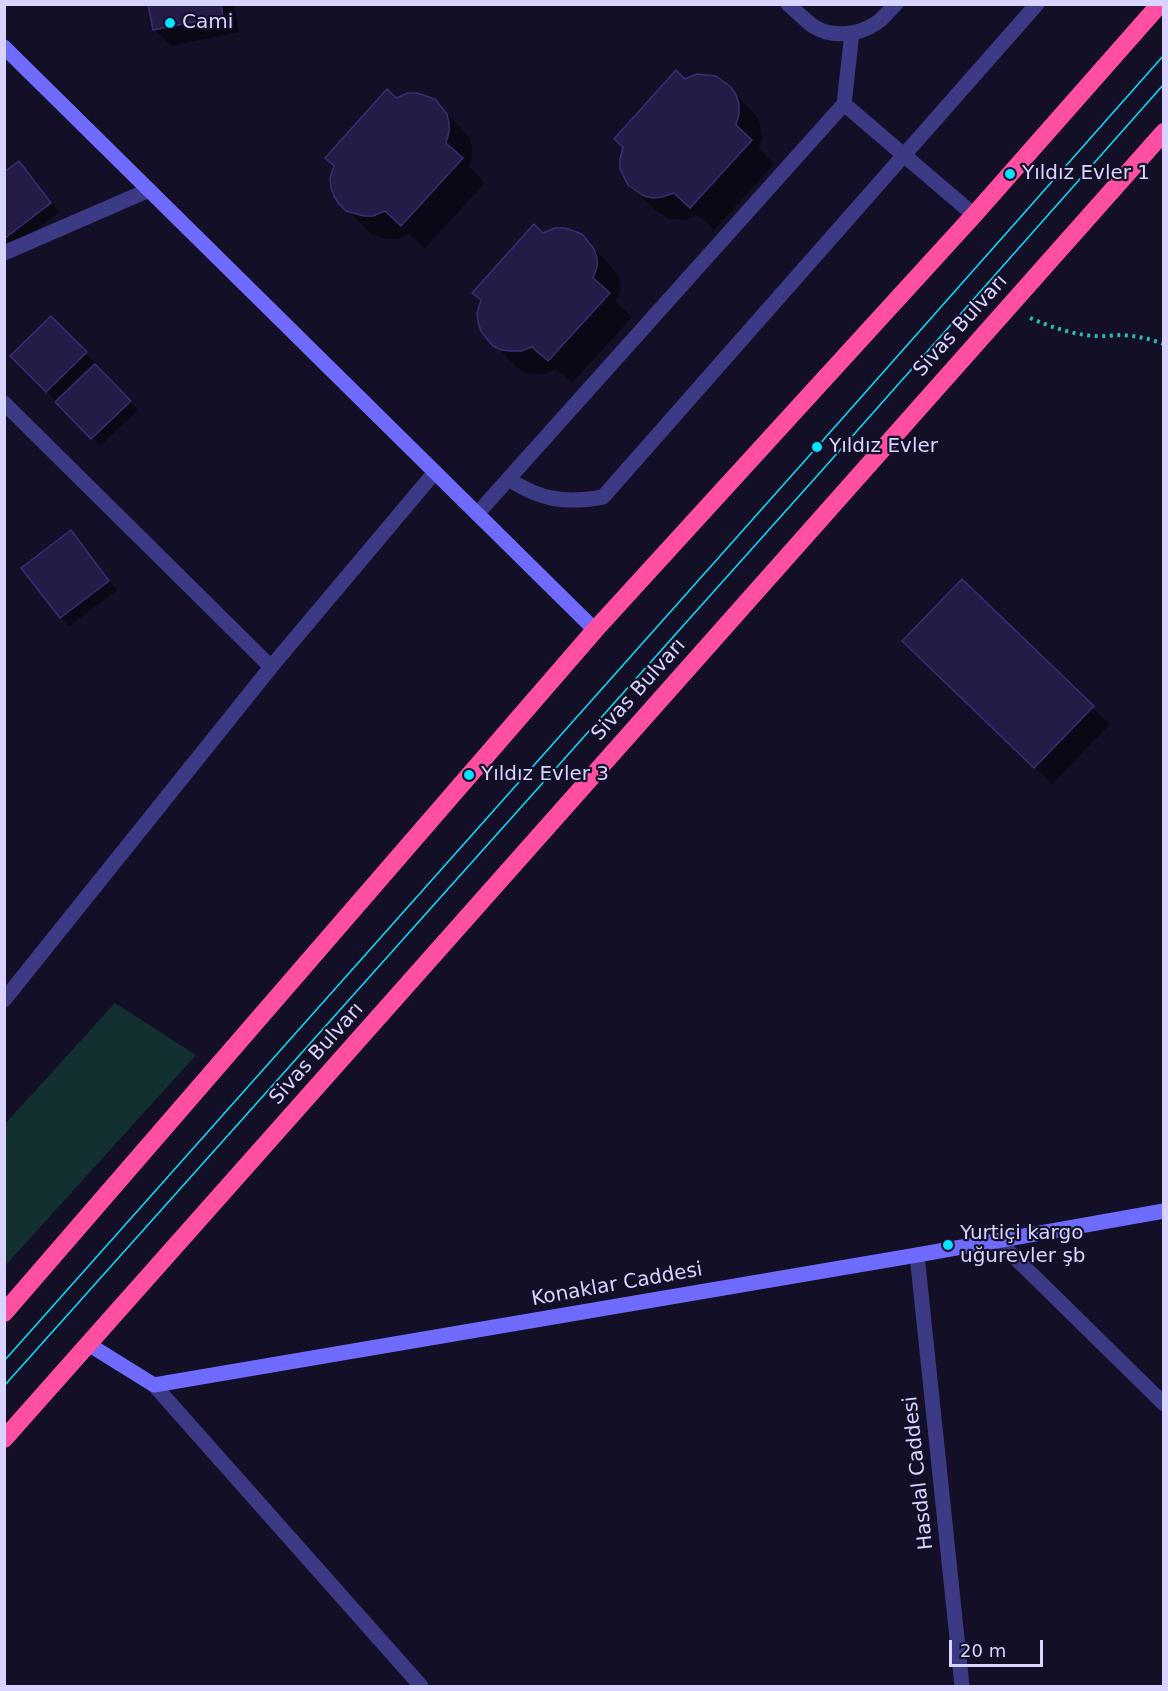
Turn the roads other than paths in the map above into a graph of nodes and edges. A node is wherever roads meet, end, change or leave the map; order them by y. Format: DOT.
graph roads {
  1 [pos="788,4"];
  2 [pos="896,4"];
  3 [pos="1037,4"];
  4 [pos="1160,4"];
  5 [pos="852,33"];
  6 [pos="4,47"];
  7 [pos="844,104"];
  8 [pos="1164,132"];
  9 [pos="904,156"];
  10 [pos="149,190"];
  11 [pos="974,215"];
  12 [pos="4,253"];
  13 [pos="4,403"];
  14 [pos="435,472"];
  15 [pos="508,479"];
  16 [pos="477,514"];
  17 [pos="595,630"];
  18 [pos="271,667"];
  19 [pos="4,1000"];
  20 [pos="1164,1211"];
  21 [pos="998,1241"];
  22 [pos="917,1255"];
  23 [pos="4,1313"];
  24 [pos="88,1344"];
  25 [pos="154,1385"];
  26 [pos="1164,1404"];
  27 [pos="4,1438"];
  28 [pos="421,1686"];
  29 [pos="963,1686"];
  1 -- 5 [label="street"];
  2 -- 5 [label="street"];
  3 -- 9 [label="street"];
  4 -- 11 [label="highway"];
  5 -- 7 [label="street"];
  6 -- 10 [label="street"];
  7 -- 9 [label="street"];
  7 -- 15 [label="street"];
  8 -- 24 [label="highway, Sivas Bulvarı"];
  9 -- 11 [label="street"];
  9 -- 15 [label="street"];
  10 -- 12 [label="street"];
  10 -- 14 [label="street"];
  11 -- 17 [label="highway"];
  13 -- 18 [label="street"];
  14 -- 16 [label="street"];
  14 -- 18 [label="street"];
  15 -- 16 [label="street"];
  16 -- 17 [label="street"];
  17 -- 23 [label="highway"];
  18 -- 19 [label="street"];
  20 -- 21 [label="street, Konaklar Caddesi"];
  21 -- 22 [label="street, Konaklar Caddesi"];
  21 -- 26 [label="street"];
  22 -- 25 [label="street, Konaklar Caddesi"];
  22 -- 29 [label="street, Hasdal Caddesi"];
  24 -- 25 [label="street"];
  24 -- 27 [label="highway, Sivas Bulvarı"];
  25 -- 28 [label="street"];
}
